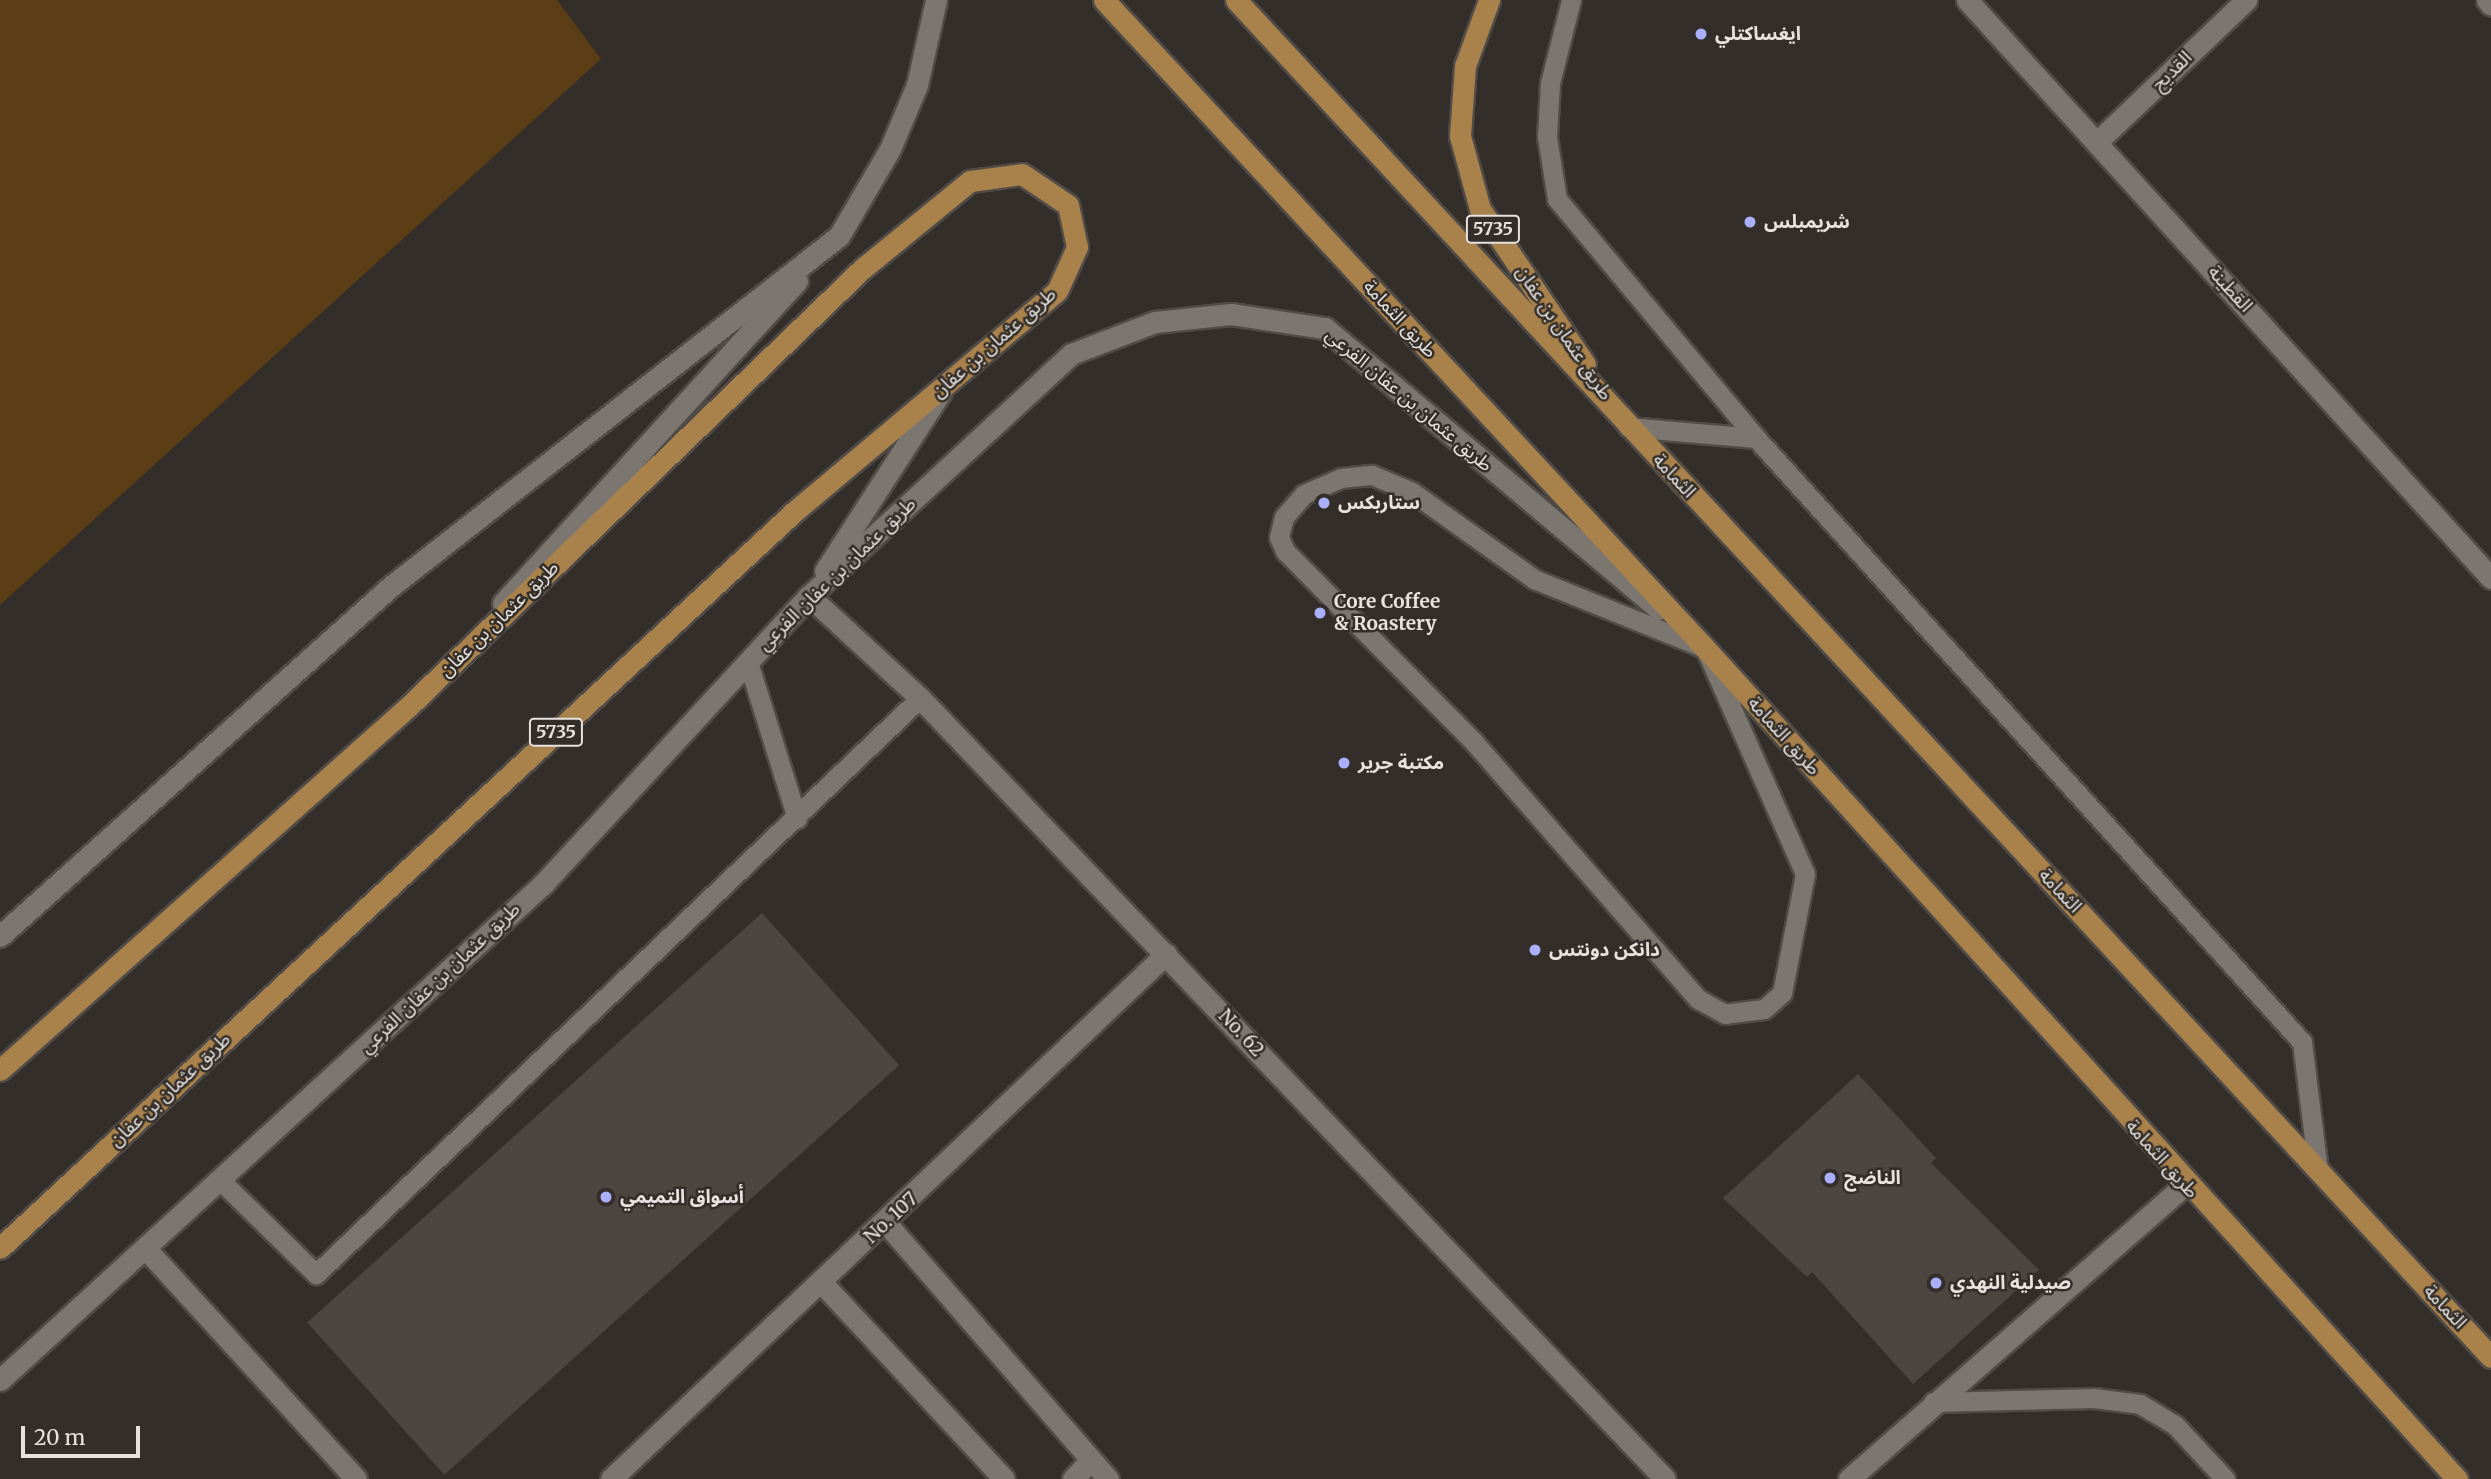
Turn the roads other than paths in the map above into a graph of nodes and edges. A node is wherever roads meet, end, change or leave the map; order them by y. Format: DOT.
graph roads {
  1 [pos="936,0"];
  2 [pos="1104,0"];
  3 [pos="1236,0"];
  4 [pos="1489,0"];
  5 [pos="1572,0"];
  6 [pos="1967,0"];
  7 [pos="2246,0"];
  8 [pos="2487,0"];
  9 [pos="2491,5"];
  10 [pos="2097,142"];
  11 [pos="839,236"];
  12 [pos="945,386"];
  13 [pos="1628,427"];
  14 [pos="1756,438"];
  15 [pos="2491,578"];
  16 [pos="809,596"];
  17 [pos="1705,648"];
  18 [pos="748,662"];
  19 [pos="920,698"];
  20 [pos="409,706"];
  21 [pos="797,818"];
  22 [pos="0,936"];
  23 [pos="1166,954"];
  24 [pos="121,959"];
  25 [pos="0,1058"];
  26 [pos="0,1070"];
  27 [pos="2318,1170"];
  28 [pos="221,1181"];
  29 [pos="2185,1185"];
  30 [pos="886,1223"];
  31 [pos="0,1248"];
  32 [pos="146,1249"];
  33 [pos="822,1283"];
  34 [pos="2491,1357"];
  35 [pos="0,1380"];
  36 [pos="1933,1402"];
  37 [pos="1091,1460"];
  38 [pos="356,1479"];
  39 [pos="611,1479"];
  40 [pos="1004,1479"];
  41 [pos="1073,1479"];
  42 [pos="1108,1479"];
  43 [pos="1665,1479"];
  44 [pos="1849,1479"];
  45 [pos="2225,1479"];
  46 [pos="2457,1479"];
  1 -- 11 [label="main road"];
  2 -- 17 [label="main road, طريق الثمامة"];
  3 -- 13 [label="main road"];
  4 -- 13 [label="main road, طريق عثمان بن عفان / 5735"];
  5 -- 14 [label="lane"];
  6 -- 10 [label="main road, القطينة"];
  7 -- 10 [label="main road, القديح"];
  8 -- 9 [label="main road"];
  10 -- 15 [label="main road, القطينة"];
  11 -- 20 [label="main road"];
  11 -- 22 [label="main road"];
  12 -- 16 [label="main road"];
  12 -- 20 [label="main road, طريق عثمان بن عفان / 5735"];
  12 -- 31 [label="main road, طريق عثمان بن عفان / 5735"];
  13 -- 14 [label="lane"];
  13 -- 27 [label="main road, الثمامة"];
  14 -- 27 [label="lane"];
  16 -- 17 [label="main road, طريق عثمان بن عفان الفرعي"];
  16 -- 18 [label="main road, طريق عثمان بن عفان الفرعي"];
  16 -- 19 [label="main road, No. 62"];
  17 -- 17 [label="lane"];
  17 -- 29 [label="main road, طريق الثمامة"];
  18 -- 21 [label="lane"];
  18 -- 28 [label="main road, طريق عثمان بن عفان الفرعي"];
  19 -- 21 [label="lane"];
  19 -- 23 [label="main road, No. 62"];
  20 -- 24 [label="main road, طريق عثمان بن عفان / 5735"];
  21 -- 28 [label="lane"];
  23 -- 30 [label="main road, No. 107"];
  23 -- 43 [label="main road, No. 62"];
  24 -- 25 [label="main road"];
  24 -- 26 [label="main road, طريق عثمان بن عفان / 5735"];
  27 -- 34 [label="main road, الثمامة"];
  28 -- 32 [label="main road, طريق عثمان بن عفان الفرعي"];
  29 -- 36 [label="main road"];
  29 -- 46 [label="main road, طريق الثمامة"];
  30 -- 33 [label="main road, No. 107"];
  30 -- 37 [label="main road"];
  32 -- 35 [label="main road, طريق عثمان بن عفان الفرعي"];
  32 -- 38 [label="main road"];
  33 -- 39 [label="main road, No. 107"];
  33 -- 40 [label="main road"];
  36 -- 44 [label="main road"];
  36 -- 45 [label="lane"];
  37 -- 41 [label="main road"];
  37 -- 42 [label="main road"];
}
